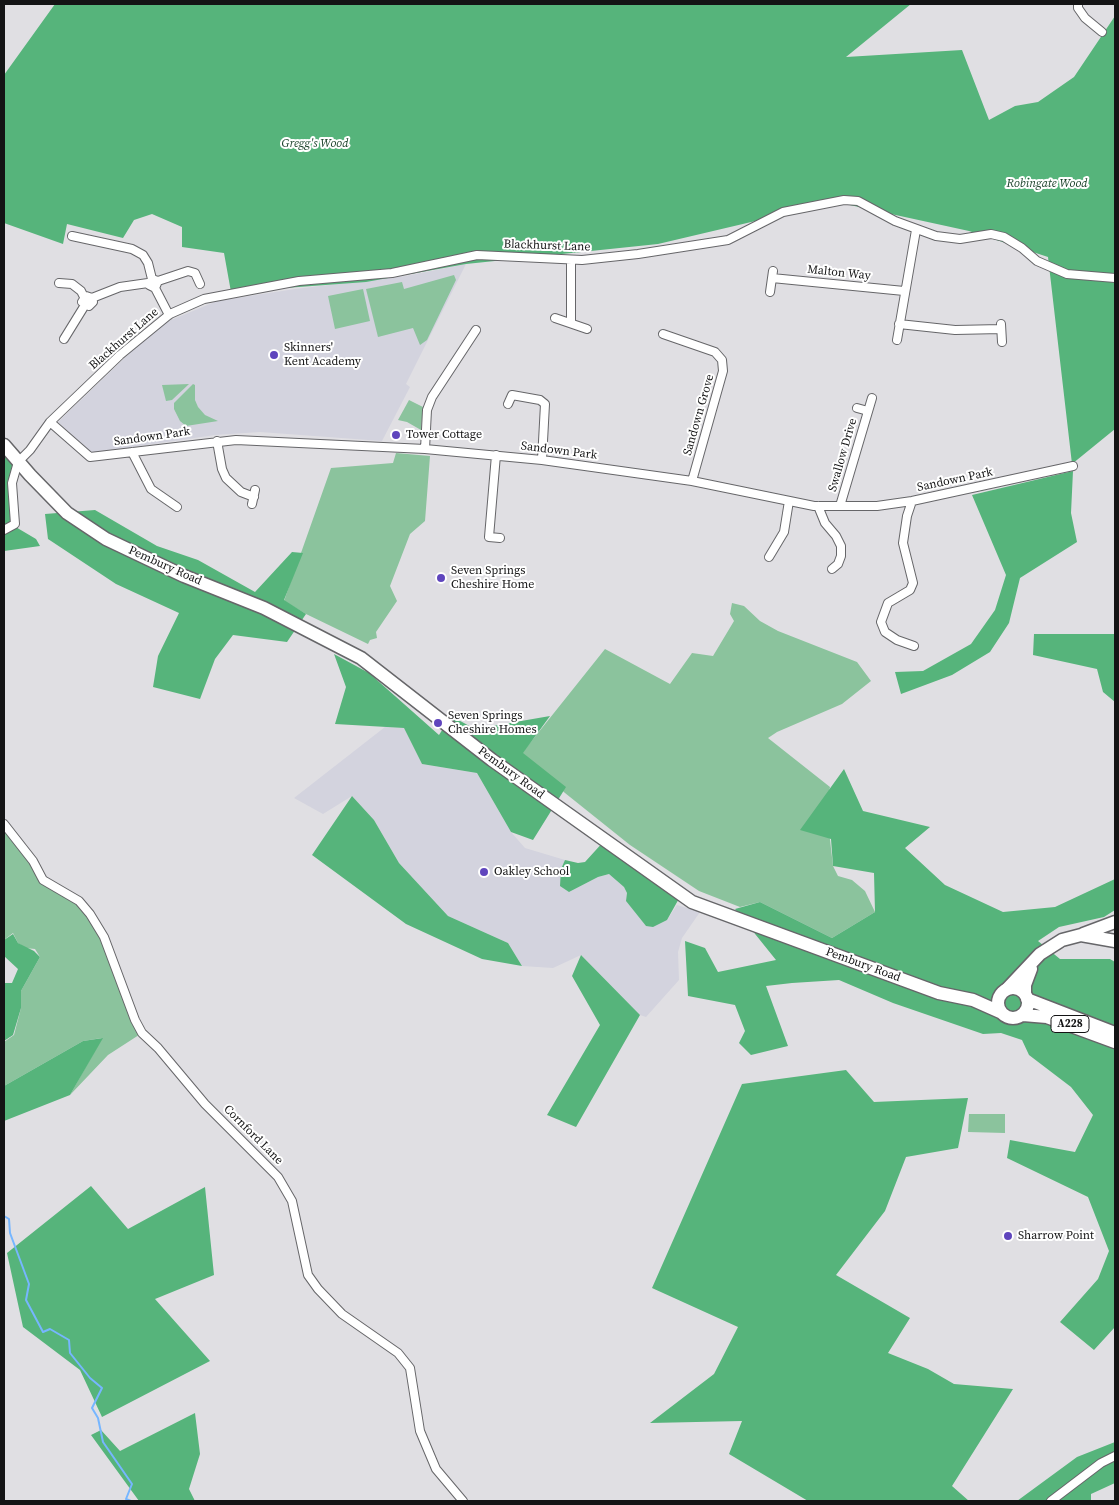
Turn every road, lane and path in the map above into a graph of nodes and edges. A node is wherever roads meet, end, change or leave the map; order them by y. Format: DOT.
graph roads {
  1 [pos="1078,4"];
  2 [pos="1102,32"];
  3 [pos="916,230"];
  4 [pos="72,236"];
  5 [pos="570,260"];
  6 [pos="1115,278"];
  7 [pos="59,283"];
  8 [pos="153,283"];
  9 [pos="200,284"];
  10 [pos="904,291"];
  11 [pos="770,292"];
  12 [pos="87,300"];
  13 [pos="169,315"];
  14 [pos="555,318"];
  15 [pos="571,323"];
  16 [pos="899,324"];
  17 [pos="587,329"];
  18 [pos="476,330"];
  19 [pos="663,334"];
  20 [pos="64,339"];
  21 [pos="897,340"];
  22 [pos="1002,342"];
  23 [pos="510,386"];
  24 [pos="512,395"];
  25 [pos="872,398"];
  26 [pos="508,404"];
  27 [pos="857,408"];
  28 [pos="868,411"];
  29 [pos="50,422"];
  30 [pos="217,441"];
  31 [pos="4,444"];
  32 [pos="425,449"];
  33 [pos="132,452"];
  34 [pos="496,455"];
  35 [pos="542,460"];
  36 [pos="18,462"];
  37 [pos="1073,466"];
  38 [pos="692,481"];
  39 [pos="254,497"];
  40 [pos="788,501"];
  41 [pos="912,501"];
  42 [pos="818,506"];
  43 [pos="840,506"];
  44 [pos="177,507"];
  45 [pos="4,530"];
  46 [pos="480,537"];
  47 [pos="490,537"];
  48 [pos="500,538"];
  49 [pos="769,557"];
  50 [pos="832,569"];
  51 [pos="901,632"];
  52 [pos="897,640"];
  53 [pos="914,646"];
  54 [pos="4,824"];
  55 [pos="1115,922"];
  56 [pos="1081,935"];
  57 [pos="1115,941"];
  58 [pos="1033,962"];
  59 [pos="1003,992"];
  60 [pos="1026,996"];
  61 [pos="973,1000"];
  62 [pos="1000,1012"];
  63 [pos="1023,1015"];
  64 [pos="1115,1033"];
  65 [pos="1115,1042"];
  66 [pos="1115,1456"];
  67 [pos="463,1501"];
  68 [pos="1051,1501"];
  1 -- 2 [label="street"];
  3 -- 5 [label="street, Blackhurst Lane"];
  3 -- 6 [label="street, Blackhurst Lane"];
  3 -- 10 [label="street"];
  4 -- 8 [label="street"];
  5 -- 13 [label="street, Blackhurst Lane"];
  5 -- 15 [label="street"];
  7 -- 12 [label="street"];
  8 -- 9 [label="street"];
  8 -- 12 [label="street"];
  8 -- 13 [label="street"];
  10 -- 11 [label="street, Malton Way"];
  10 -- 16 [label="street"];
  12 -- 20 [label="street"];
  13 -- 29 [label="street, Blackhurst Lane"];
  14 -- 15 [label="street"];
  15 -- 17 [label="street"];
  16 -- 21 [label="street"];
  16 -- 22 [label="street"];
  18 -- 32 [label="street"];
  19 -- 38 [label="street, Sandown Grove"];
  23 -- 24 [label="street"];
  24 -- 26 [label="street"];
  24 -- 35 [label="street"];
  25 -- 28 [label="street, Swallow Drive"];
  27 -- 28 [label="street, Swallow Drive"];
  28 -- 43 [label="street, Swallow Drive"];
  29 -- 33 [label="street, Sandown Park"];
  29 -- 36 [label="street, Blackhurst Lane"];
  30 -- 32 [label="street, Sandown Park"];
  30 -- 33 [label="street, Sandown Park"];
  30 -- 39 [label="street"];
  31 -- 36 [label="main road, Pembury Road"];
  32 -- 34 [label="street, Sandown Park"];
  33 -- 44 [label="street"];
  34 -- 35 [label="street, Sandown Park"];
  34 -- 47 [label="street"];
  35 -- 38 [label="street, Sandown Park"];
  36 -- 45 [label="street"];
  36 -- 61 [label="main road, Pembury Road"];
  37 -- 41 [label="street, Sandown Park"];
  38 -- 40 [label="street, Sandown Park"];
  40 -- 42 [label="street, Sandown Park"];
  40 -- 49 [label="street"];
  41 -- 43 [label="street, Sandown Park"];
  41 -- 52 [label="street"];
  42 -- 43 [label="street, Sandown Park"];
  42 -- 50 [label="street"];
  46 -- 47 [label="street"];
  47 -- 48 [label="street"];
  51 -- 52 [label="street"];
  52 -- 53 [label="street"];
  54 -- 67 [label="street, Cornford Lane"];
  55 -- 56 [label="main road"];
  56 -- 57 [label="main road"];
  56 -- 58 [label="main road"];
  58 -- 59 [label="main road"];
  58 -- 60 [label="main road"];
  59 -- 60 [label="main road"];
  59 -- 61 [label="main road, Pembury Road"];
  59 -- 62 [label="main road"];
  60 -- 63 [label="main road"];
  60 -- 64 [label="main road, A228"];
  61 -- 62 [label="main road, Pembury Road"];
  62 -- 63 [label="main road"];
  63 -- 65 [label="main road, A228"];
  66 -- 68 [label="street"];
}
